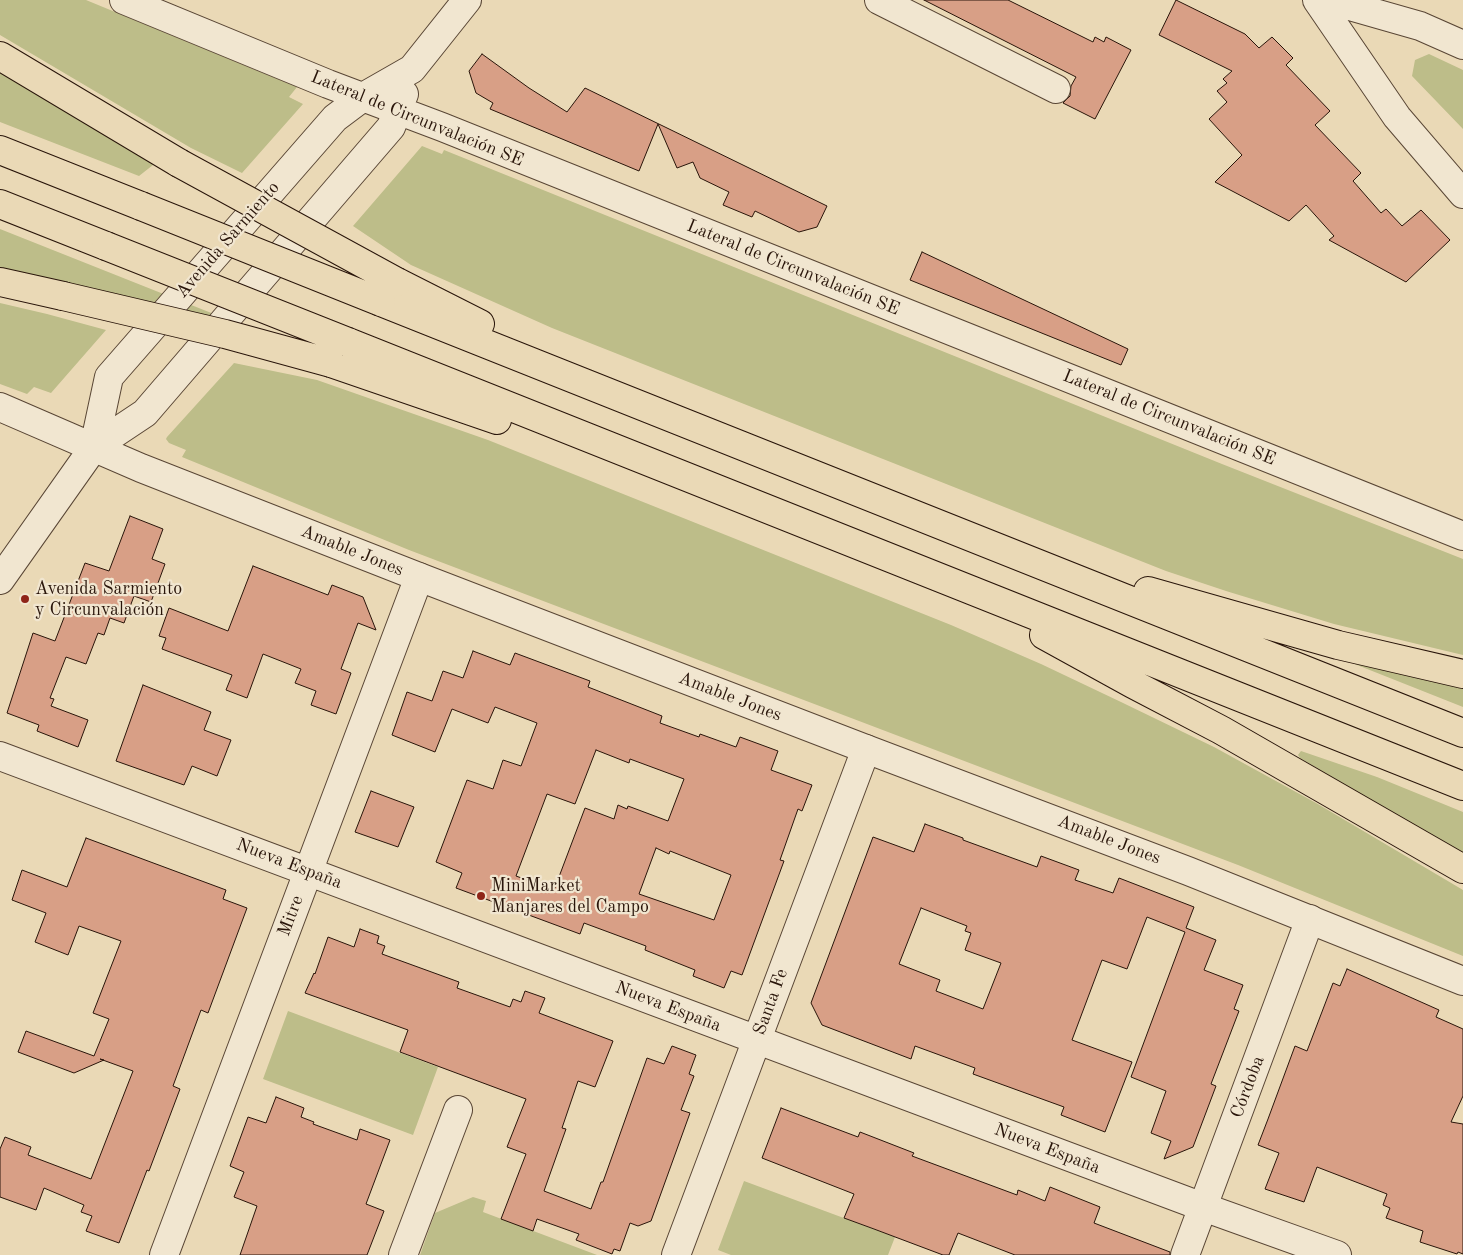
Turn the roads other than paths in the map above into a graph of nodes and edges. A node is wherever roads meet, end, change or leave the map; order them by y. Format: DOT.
graph roads {
  1 [pos="124,0"];
  2 [pos="467,0"];
  3 [pos="879,0"];
  4 [pos="1317,0"];
  5 [pos="1329,0"];
  6 [pos="1463,45"];
  7 [pos="0,56"];
  8 [pos="412,69"];
  9 [pos="1056,89"];
  10 [pos="363,97"];
  11 [pos="398,111"];
  12 [pos="0,150"];
  13 [pos="1463,194"];
  14 [pos="0,204"];
  15 [pos="0,282"];
  16 [pos="389,292"];
  17 [pos="0,407"];
  18 [pos="94,447"];
  19 [pos="812,526"];
  20 [pos="1463,536"];
  21 [pos="1001,549"];
  22 [pos="924,571"];
  23 [pos="419,578"];
  24 [pos="0,580"];
  25 [pos="1463,674"];
  26 [pos="1463,733"];
  27 [pos="866,749"];
  28 [pos="0,756"];
  29 [pos="1463,786"];
  30 [pos="1463,869"];
  31 [pos="308,872"];
  32 [pos="1310,919"];
  33 [pos="1463,981"];
  34 [pos="757,1040"];
  35 [pos="458,1110"];
  36 [pos="1203,1207"];
  37 [pos="164,1255"];
  38 [pos="403,1255"];
  39 [pos="676,1255"];
  40 [pos="1185,1255"];
  41 [pos="1337,1255"];
  1 -- 10 [label="street, Lateral de Circunvalación SE"];
  2 -- 8 [label="street, Avenida Sarmiento"];
  3 -- 9 [label="street"];
  4 -- 13 [label="street"];
  5 -- 6 [label="street"];
  7 -- 16 [label="highway, bridge"];
  8 -- 10 [label="street, Avenida Sarmiento"];
  8 -- 11 [label="street, Avenida Sarmiento"];
  10 -- 11 [label="street, Lateral de Circunvalación SE"];
  10 -- 18 [label="street, Avenida Sarmiento"];
  11 -- 18 [label="street, Avenida Sarmiento"];
  11 -- 20 [label="street, Lateral de Circunvalación SE"];
  12 -- 16 [label="highway, bridge"];
  14 -- 19 [label="highway, bridge"];
  15 -- 19 [label="highway, bridge"];
  16 -- 21 [label="highway"];
  17 -- 18 [label="street, Amable Jones"];
  18 -- 23 [label="street, Amable Jones"];
  18 -- 24 [label="street, Avenida Sarmiento"];
  19 -- 22 [label="highway"];
  21 -- 25 [label="highway"];
  21 -- 26 [label="highway"];
  22 -- 29 [label="highway"];
  22 -- 30 [label="highway"];
  23 -- 27 [label="street, Amable Jones"];
  23 -- 31 [label="street, Mitre"];
  27 -- 32 [label="street, Amable Jones"];
  27 -- 34 [label="street, Santa Fe"];
  28 -- 31 [label="street, Nueva España"];
  31 -- 34 [label="street, Nueva España"];
  31 -- 37 [label="street, Mitre"];
  32 -- 33 [label="street, Amable Jones"];
  32 -- 36 [label="street, Córdoba"];
  34 -- 36 [label="street, Nueva España"];
  34 -- 39 [label="street, Santa Fe"];
  35 -- 38 [label="street"];
  36 -- 40 [label="street, Córdoba"];
  36 -- 41 [label="street, Nueva España"];
}
